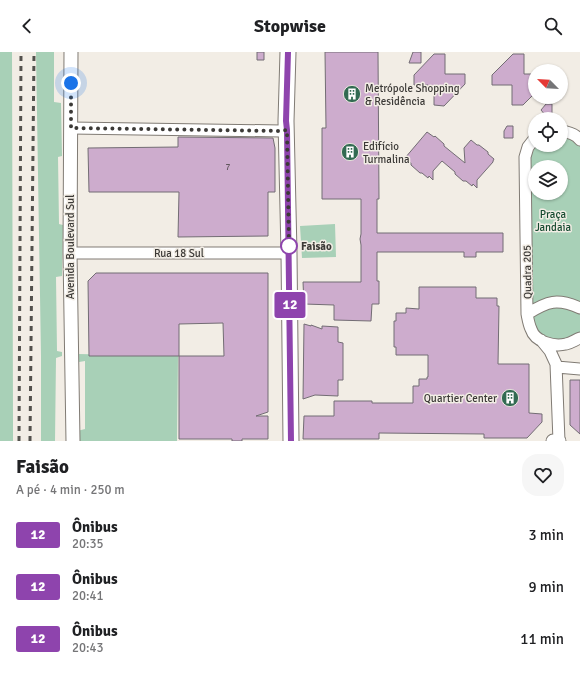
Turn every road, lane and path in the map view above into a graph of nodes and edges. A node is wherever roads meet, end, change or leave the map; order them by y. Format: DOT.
graph roads {
  1 [pos="71,52"];
  2 [pos="288,52"];
  3 [pos="71,128"];
  4 [pos="287,130"];
  5 [pos="568,133"];
  6 [pos="580,140"];
  7 [pos="528,147"];
  8 [pos="70,253"];
  9 [pos="289,253"];
  10 [pos="580,308"];
  11 [pos="528,314"];
  12 [pos="580,338"];
  13 [pos="541,340"];
  14 [pos="568,343"];
  15 [pos="556,366"];
  16 [pos="580,369"];
  17 [pos="73,441"];
  18 [pos="291,441"];
  19 [pos="553,441"];
  20 [pos="559,441"];
  1 -- 3 [label="street, Avenida Boulevard Sul"];
  2 -- 4 [label="main road"];
  3 -- 4 [label="street"];
  3 -- 8 [label="street, Avenida Boulevard Sul"];
  4 -- 9 [label="main road"];
  5 -- 6 [label="street"];
  7 -- 11 [label="street, Quadra 205"];
  8 -- 9 [label="street, Rua 18 Sul"];
  8 -- 17 [label="street, Avenida Boulevard Sul"];
  9 -- 18 [label="main road"];
  10 -- 11 [label="street, Quadra 205"];
  11 -- 13 [label="street, Quadra 205"];
  12 -- 14 [label="street"];
  13 -- 14 [label="street"];
  13 -- 15 [label="street, Quadra 205"];
  14 -- 15 [label="street"];
  15 -- 16 [label="street"];
  15 -- 20 [label="street, Quadra 205"];
  19 -- 20 [label="street"];
}
